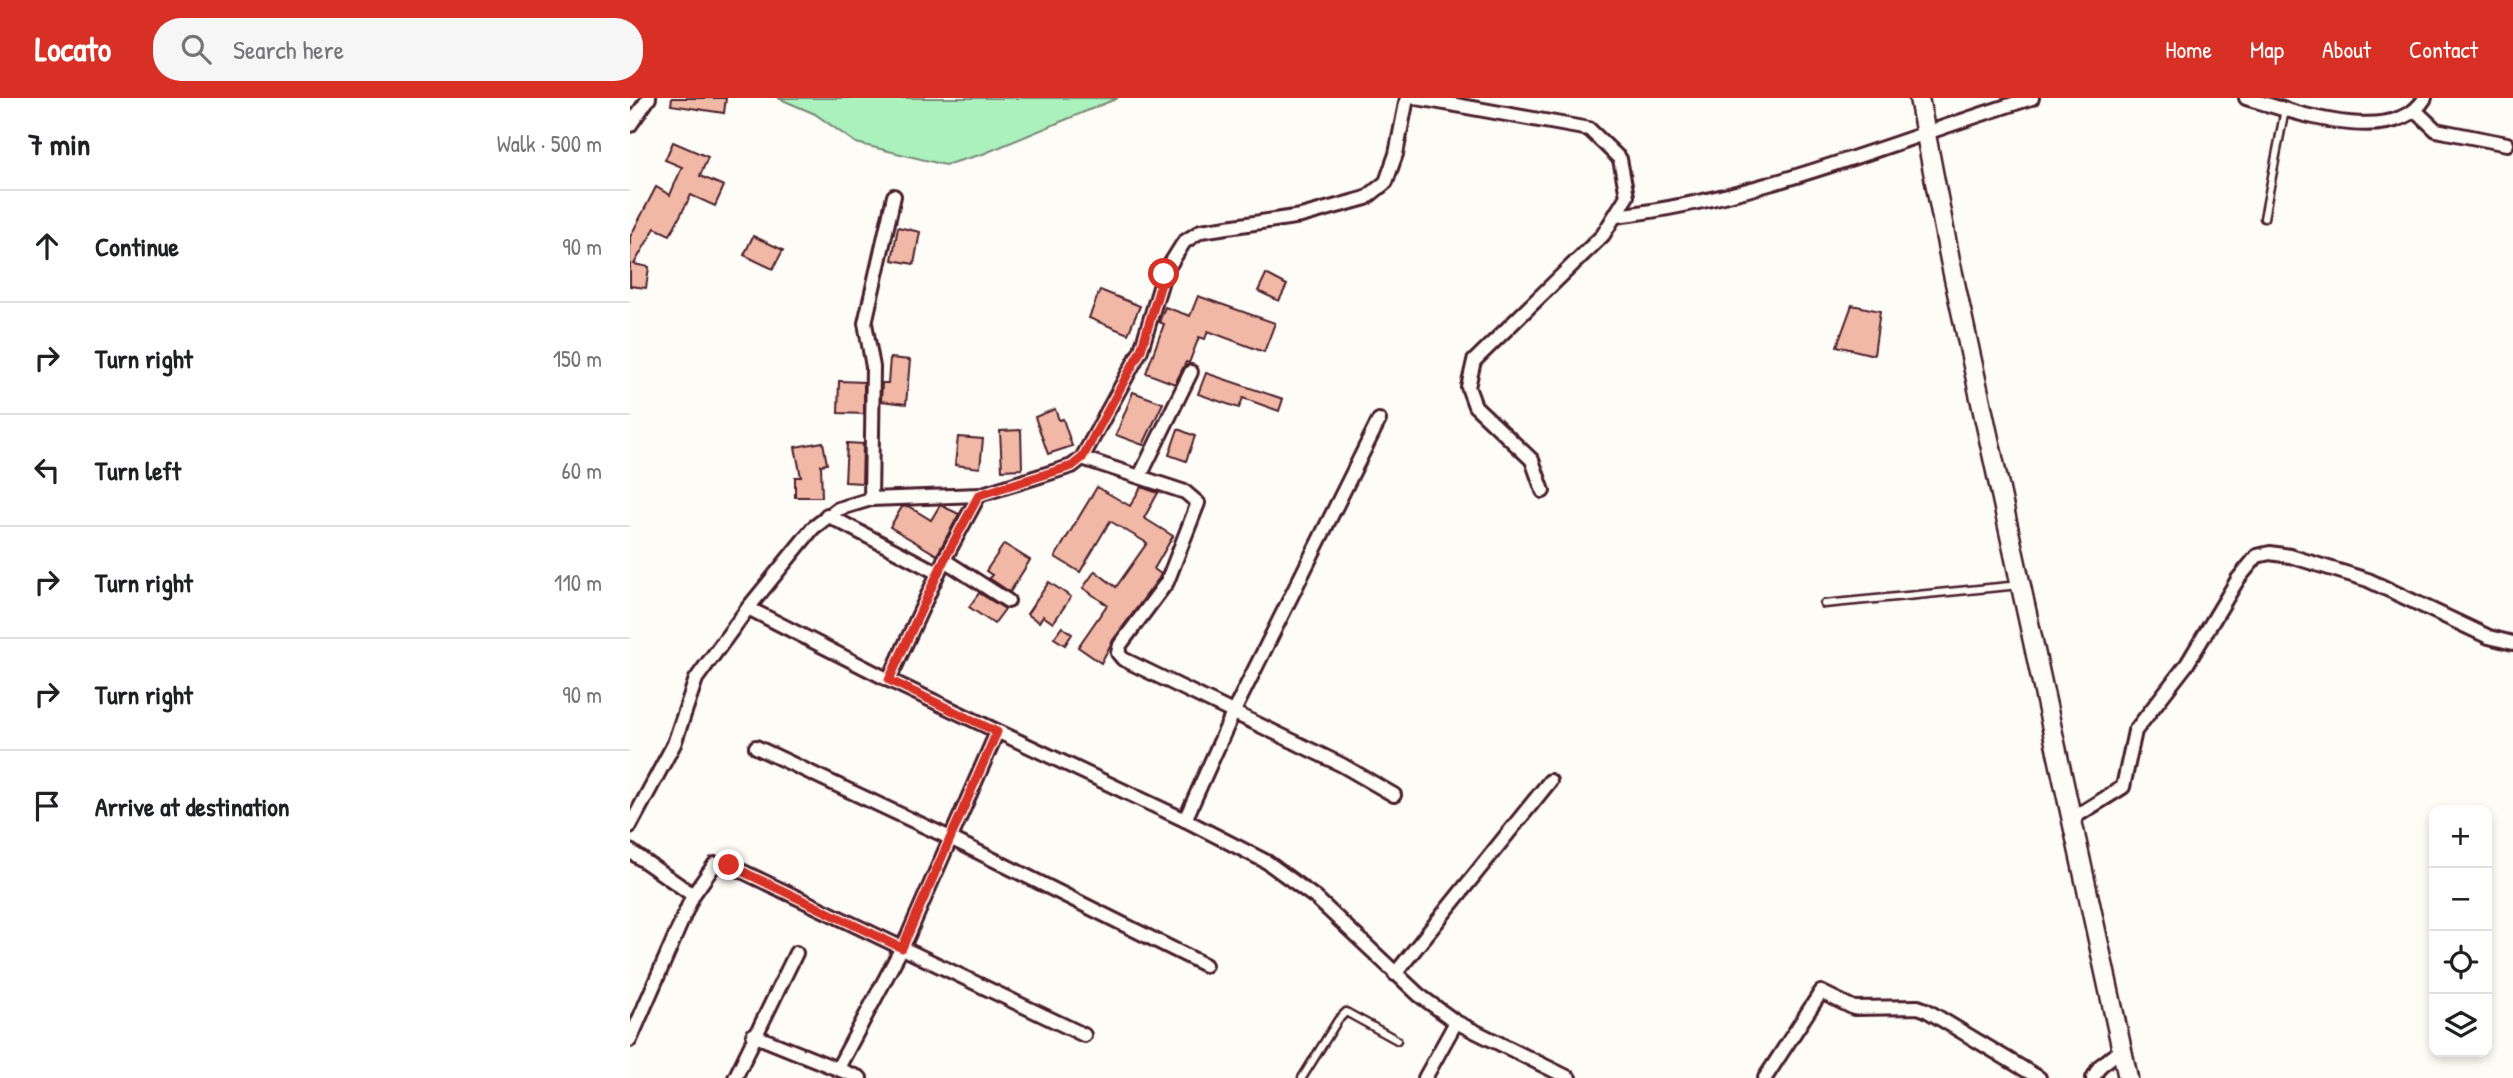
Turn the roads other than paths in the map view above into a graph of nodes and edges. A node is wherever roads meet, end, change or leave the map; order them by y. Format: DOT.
graph roads {
  1 [pos="649,98"];
  2 [pos="1407,98"];
  3 [pos="1417,98"];
  4 [pos="1919,98"];
  5 [pos="2032,98"];
  6 [pos="2246,98"];
  7 [pos="2425,98"];
  8 [pos="2285,109"];
  9 [pos="2416,111"];
  10 [pos="630,125"];
  11 [pos="1926,134"];
  12 [pos="2507,144"];
  13 [pos="894,196"];
  14 [pos="1615,216"];
  15 [pos="2264,218"];
  16 [pos="1191,372"];
  17 [pos="1378,420"];
  18 [pos="1082,458"];
  19 [pos="1140,476"];
  20 [pos="1544,491"];
  21 [pos="979,495"];
  22 [pos="871,499"];
  23 [pos="827,515"];
  24 [pos="944,560"];
  25 [pos="938,573"];
  26 [pos="2022,585"];
  27 [pos="1008,601"];
  28 [pos="1824,604"];
  29 [pos="748,608"];
  30 [pos="2513,643"];
  31 [pos="889,680"];
  32 [pos="1234,711"];
  33 [pos="997,732"];
  34 [pos="756,747"];
  35 [pos="1550,781"];
  36 [pos="1394,795"];
  37 [pos="2073,818"];
  38 [pos="1185,820"];
  39 [pos="630,826"];
  40 [pos="950,838"];
  41 [pos="630,851"];
  42 [pos="693,895"];
  43 [pos="902,948"];
  44 [pos="796,953"];
  45 [pos="1205,965"];
  46 [pos="1395,974"];
  47 [pos="1456,1021"];
  48 [pos="753,1035"];
  49 [pos="1084,1035"];
  50 [pos="630,1040"];
  51 [pos="1397,1040"];
  52 [pos="2122,1049"];
  53 [pos="838,1069"];
  54 [pos="735,1078"];
  55 [pos="860,1078"];
  56 [pos="1302,1078"];
  57 [pos="1425,1078"];
  58 [pos="1569,1078"];
  59 [pos="1765,1078"];
  60 [pos="2039,1078"];
  61 [pos="2093,1078"];
  62 [pos="2128,1078"];
  1 -- 10 [label="street"];
  2 -- 18 [label="street"];
  3 -- 14 [label="street"];
  4 -- 11 [label="street"];
  5 -- 11 [label="street"];
  6 -- 8 [label="street"];
  7 -- 9 [label="street"];
  8 -- 9 [label="street"];
  8 -- 15 [label="lane"];
  9 -- 12 [label="street"];
  11 -- 14 [label="street"];
  11 -- 26 [label="street"];
  13 -- 22 [label="street"];
  14 -- 20 [label="street"];
  16 -- 19 [label="street"];
  17 -- 32 [label="street"];
  18 -- 19 [label="street"];
  18 -- 21 [label="street"];
  19 -- 32 [label="street"];
  21 -- 22 [label="street"];
  21 -- 24 [label="street"];
  22 -- 23 [label="street"];
  23 -- 25 [label="street"];
  23 -- 29 [label="street"];
  24 -- 25 [label="street"];
  24 -- 27 [label="street"];
  25 -- 31 [label="street"];
  26 -- 28 [label="lane"];
  26 -- 37 [label="street"];
  29 -- 31 [label="street"];
  29 -- 39 [label="street"];
  30 -- 37 [label="street"];
  31 -- 33 [label="street"];
  32 -- 36 [label="street"];
  32 -- 38 [label="street"];
  33 -- 38 [label="street"];
  33 -- 40 [label="street"];
  34 -- 40 [label="street"];
  35 -- 46 [label="street"];
  37 -- 52 [label="street"];
  38 -- 46 [label="street"];
  40 -- 43 [label="street"];
  40 -- 45 [label="street"];
  41 -- 42 [label="street"];
  42 -- 43 [label="street"];
  42 -- 50 [label="street"];
  43 -- 49 [label="street"];
  43 -- 53 [label="street"];
  44 -- 48 [label="street"];
  46 -- 47 [label="street"];
  47 -- 57 [label="street"];
  47 -- 58 [label="street"];
  48 -- 53 [label="street"];
  48 -- 54 [label="street"];
  51 -- 56 [label="lane"];
  52 -- 61 [label="street"];
  52 -- 62 [label="street"];
  53 -- 55 [label="street"];
  59 -- 60 [label="street"];
}
